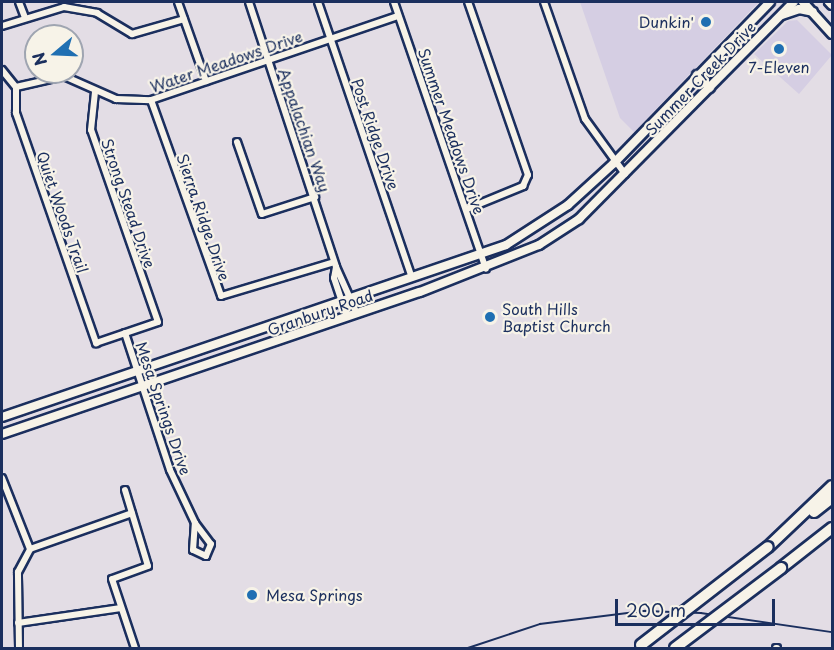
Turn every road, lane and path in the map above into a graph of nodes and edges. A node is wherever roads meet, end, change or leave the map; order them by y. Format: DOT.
graph roads {
  1 [pos="19,2"];
  2 [pos="178,2"];
  3 [pos="249,2"];
  4 [pos="318,2"];
  5 [pos="394,2"];
  6 [pos="468,2"];
  7 [pos="544,2"];
  8 [pos="769,2"];
  9 [pos="794,2"];
  10 [pos="803,2"];
  11 [pos="813,12"];
  12 [pos="398,16"];
  13 [pos="779,16"];
  14 [pos="25,18"];
  15 [pos="184,19"];
  16 [pos="2,26"];
  17 [pos="832,34"];
  18 [pos="331,38"];
  19 [pos="268,59"];
  20 [pos="2,70"];
  21 [pos="697,75"];
  22 [pos="206,81"];
  23 [pos="16,87"];
  24 [pos="710,88"];
  25 [pos="95,91"];
  26 [pos="152,100"];
  27 [pos="237,142"];
  28 [pos="614,163"];
  29 [pos="624,174"];
  30 [pos="315,197"];
  31 [pos="467,209"];
  32 [pos="481,255"];
  33 [pos="335,265"];
  34 [pos="486,268"];
  35 [pos="411,275"];
  36 [pos="350,296"];
  37 [pos="341,300"];
  38 [pos="357,314"];
  39 [pos="347,317"];
  40 [pos="125,333"];
  41 [pos="138,371"];
  42 [pos="143,386"];
  43 [pos="2,417"];
  44 [pos="2,434"];
  45 [pos="2,478"];
  46 [pos="832,486"];
  47 [pos="124,490"];
  48 [pos="832,498"];
  49 [pos="132,513"];
  50 [pos="195,523"];
  51 [pos="832,528"];
  52 [pos="832,537"];
  53 [pos="768,546"];
  54 [pos="30,549"];
  55 [pos="781,568"];
  56 [pos="121,608"];
  57 [pos="18,623"];
  58 [pos="639,647"];
  59 [pos="19,648"];
  60 [pos="135,648"];
  61 [pos="675,648"];
  1 -- 14 [label="street"];
  2 -- 15 [label="street"];
  3 -- 19 [label="street, Appalachian Way"];
  4 -- 18 [label="street, Post Ridge Drive"];
  5 -- 12 [label="street, Summer Meadows Drive"];
  6 -- 31 [label="street"];
  7 -- 28 [label="street"];
  8 -- 21 [label="main road, Summer Creek Drive"];
  9 -- 13 [label="main road, Summer Creek Drive"];
  10 -- 11 [label="main road"];
  11 -- 13 [label="main road"];
  11 -- 17 [label="main road"];
  12 -- 18 [label="street, Water Meadows Drive"];
  12 -- 31 [label="street, Summer Meadows Drive"];
  13 -- 24 [label="main road, Summer Creek Drive"];
  14 -- 15 [label="street"];
  14 -- 16 [label="street"];
  15 -- 22 [label="street"];
  18 -- 19 [label="street, Water Meadows Drive"];
  18 -- 35 [label="street, Post Ridge Drive"];
  19 -- 22 [label="street, Water Meadows Drive"];
  19 -- 30 [label="street, Appalachian Way"];
  20 -- 23 [label="street"];
  21 -- 24 [label="main road"];
  21 -- 28 [label="main road, Summer Creek Drive"];
  22 -- 26 [label="street, Water Meadows Drive"];
  23 -- 25 [label="street, Water Meadows Drive"];
  23 -- 40 [label="street, Quiet Woods Trail"];
  24 -- 29 [label="main road, Summer Creek Drive"];
  25 -- 26 [label="street, Water Meadows Drive"];
  25 -- 40 [label="street, Strong Stead Drive"];
  26 -- 33 [label="street, Sierra Ridge Drive"];
  27 -- 30 [label="street"];
  28 -- 29 [label="street"];
  28 -- 32 [label="main road, Granbury Road"];
  29 -- 34 [label="main road, Granbury Road"];
  30 -- 33 [label="street, Appalachian Way"];
  31 -- 32 [label="street, Summer Meadows Drive"];
  32 -- 34 [label="street, Summer Meadows Drive"];
  32 -- 35 [label="main road, Granbury Road"];
  33 -- 36 [label="street, Appalachian Way"];
  33 -- 37 [label="street, Appalachian Way"];
  34 -- 38 [label="main road, Granbury Road"];
  35 -- 36 [label="main road, Granbury Road"];
  36 -- 37 [label="main road, Granbury Road"];
  36 -- 38 [label="street, Appalachian Way"];
  37 -- 39 [label="street, Appalachian Way"];
  37 -- 41 [label="main road, Granbury Road"];
  38 -- 39 [label="main road, Granbury Road"];
  39 -- 42 [label="main road, Granbury Road"];
  40 -- 41 [label="street, Mesa Springs Drive"];
  41 -- 42 [label="street, Mesa Springs Drive"];
  41 -- 43 [label="main road, Granbury Road"];
  42 -- 44 [label="main road, Granbury Road"];
  42 -- 50 [label="street, Mesa Springs Drive"];
  45 -- 54 [label="street"];
  46 -- 53 [label="highway"];
  47 -- 49 [label="street"];
  48 -- 53 [label="highway"];
  49 -- 54 [label="street"];
  49 -- 56 [label="street"];
  50 -- 50 [label="street, Mesa Springs Drive"];
  51 -- 55 [label="highway"];
  52 -- 55 [label="highway"];
  53 -- 58 [label="highway, bridge"];
  54 -- 57 [label="street"];
  55 -- 61 [label="highway, bridge"];
  56 -- 57 [label="street"];
  56 -- 60 [label="street"];
  57 -- 59 [label="street"];
}
